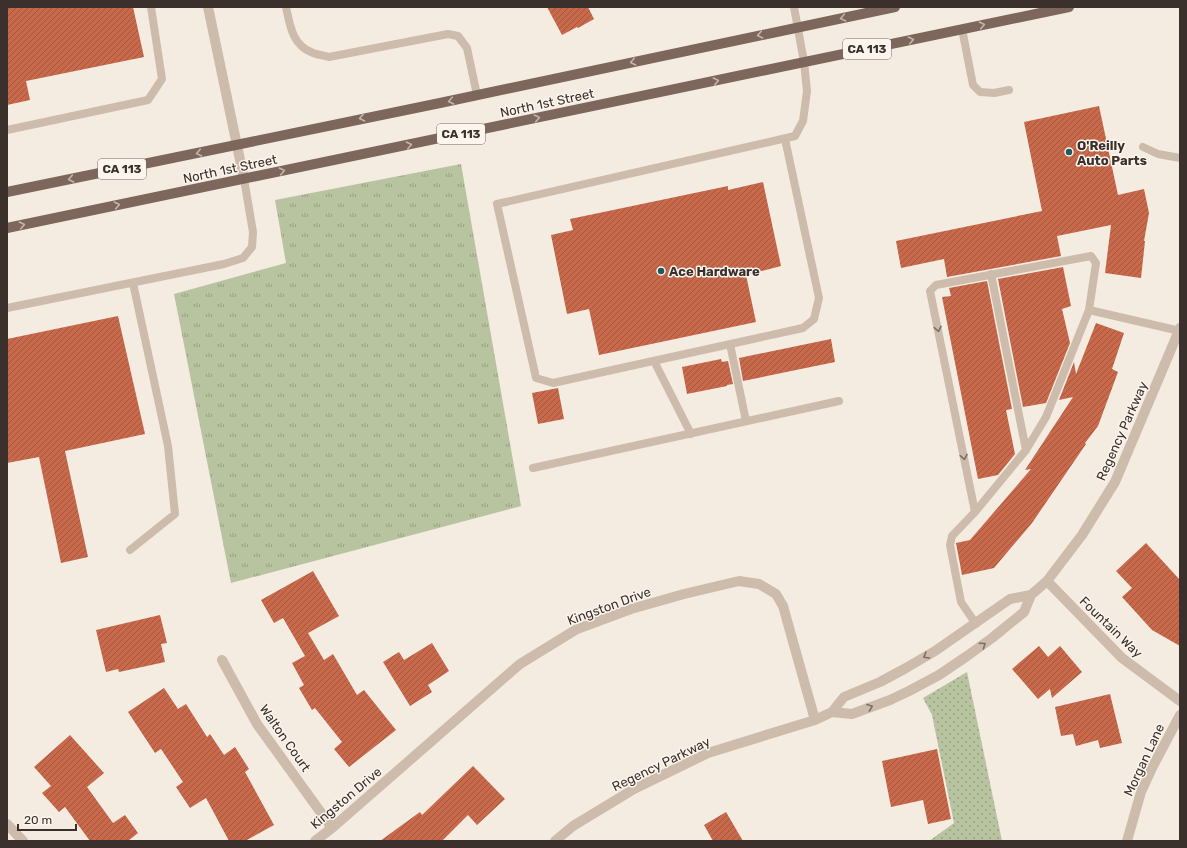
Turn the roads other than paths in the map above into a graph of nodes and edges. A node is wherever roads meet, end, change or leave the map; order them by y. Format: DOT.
graph roads {
  1 [pos="151,7"];
  2 [pos="208,7"];
  3 [pos="286,7"];
  4 [pos="794,7"];
  5 [pos="895,7"];
  6 [pos="1069,7"];
  7 [pos="798,27"];
  8 [pos="962,29"];
  9 [pos="804,62"];
  10 [pos="1009,90"];
  11 [pos="477,95"];
  12 [pos="7,130"];
  13 [pos="785,139"];
  14 [pos="237,144"];
  15 [pos="1143,147"];
  16 [pos="1180,158"];
  17 [pos="244,179"];
  18 [pos="7,192"];
  19 [pos="7,228"];
  20 [pos="991,274"];
  21 [pos="133,283"];
  22 [pos="7,308"];
  23 [pos="1089,310"];
  24 [pos="1180,330"];
  25 [pos="730,344"];
  26 [pos="654,361"];
  27 [pos="839,401"];
  28 [pos="746,421"];
  29 [pos="691,434"];
  30 [pos="1026,450"];
  31 [pos="533,468"];
  32 [pos="975,512"];
  33 [pos="130,550"];
  34 [pos="1047,581"];
  35 [pos="1031,595"];
  36 [pos="976,624"];
  37 [pos="222,660"];
  38 [pos="1180,701"];
  39 [pos="832,712"];
  40 [pos="1180,715"];
  41 [pos="815,720"];
  42 [pos="7,824"];
  43 [pos="332,828"];
  44 [pos="23,841"];
  45 [pos="315,841"];
  46 [pos="555,841"];
  47 [pos="1127,841"];
  1 -- 12 [label="lane"];
  2 -- 14 [label="street"];
  3 -- 11 [label="lane"];
  4 -- 7 [label="lane"];
  5 -- 7 [label="main road, North 1st Street / CA 113, one-way"];
  8 -- 6 [label="main road, North 1st Street / CA 113, one-way"];
  7 -- 9 [label="lane"];
  7 -- 11 [label="main road, North 1st Street / CA 113, one-way"];
  9 -- 8 [label="main road, North 1st Street / CA 113, one-way"];
  8 -- 10 [label="lane"];
  9 -- 13 [label="lane"];
  17 -- 9 [label="main road, North 1st Street / CA 113, one-way"];
  11 -- 14 [label="main road, North 1st Street / CA 113, one-way"];
  13 -- 25 [label="lane"];
  13 -- 26 [label="lane"];
  14 -- 17 [label="street"];
  14 -- 18 [label="main road, North 1st Street / CA 113, one-way"];
  15 -- 16 [label="lane"];
  19 -- 17 [label="main road, North 1st Street / CA 113, one-way"];
  17 -- 21 [label="lane"];
  20 -- 23 [label="lane"];
  20 -- 30 [label="lane"];
  20 -- 32 [label="lane, one-way"];
  21 -- 22 [label="lane"];
  21 -- 33 [label="lane"];
  23 -- 24 [label="lane"];
  23 -- 30 [label="lane"];
  24 -- 34 [label="street, Regency Parkway"];
  25 -- 26 [label="lane"];
  25 -- 28 [label="lane"];
  26 -- 29 [label="lane"];
  27 -- 28 [label="lane"];
  28 -- 29 [label="lane"];
  29 -- 31 [label="lane"];
  30 -- 32 [label="lane"];
  32 -- 36 [label="lane"];
  34 -- 35 [label="street, Regency Parkway"];
  34 -- 38 [label="street, Fountain Way"];
  35 -- 36 [label="street, Regency Parkway"];
  39 -- 35 [label="street, Regency Parkway, one-way"];
  36 -- 39 [label="street, Regency Parkway, one-way"];
  37 -- 43 [label="street, Walton Court"];
  39 -- 41 [label="street, Regency Parkway"];
  40 -- 47 [label="street, Morgan Lane"];
  41 -- 43 [label="street, Kingston Drive"];
  41 -- 46 [label="street, Regency Parkway"];
  42 -- 44 [label="street"];
  43 -- 45 [label="street, Kingston Drive"];
}
